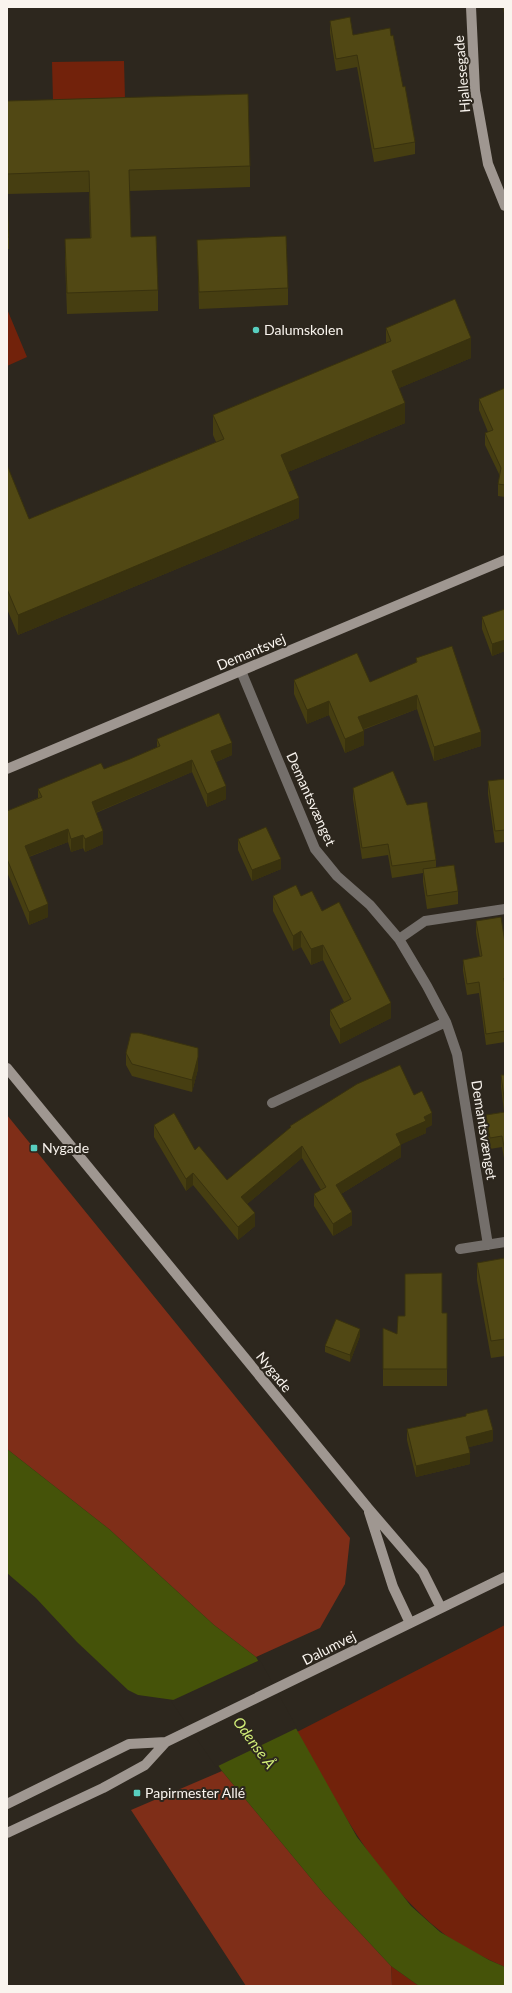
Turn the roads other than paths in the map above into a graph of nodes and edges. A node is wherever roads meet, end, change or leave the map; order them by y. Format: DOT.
graph roads {
  1 [pos="471,7"];
  2 [pos="505,206"];
  3 [pos="505,560"];
  4 [pos="241,671"];
  5 [pos="7,769"];
  6 [pos="505,909"];
  7 [pos="398,939"];
  8 [pos="446,1022"];
  9 [pos="7,1068"];
  10 [pos="272,1103"];
  11 [pos="505,1242"];
  12 [pos="488,1245"];
  13 [pos="460,1250"];
  14 [pos="368,1508"];
  15 [pos="505,1577"];
  16 [pos="441,1608"];
  17 [pos="410,1623"];
  18 [pos="166,1742"];
  19 [pos="7,1804"];
  20 [pos="7,1833"];
  1 -- 2 [label="street, Hjallesegade"];
  3 -- 4 [label="street, Demantsvej"];
  4 -- 5 [label="street, Demantsvej"];
  4 -- 7 [label="street, Demantsvænget"];
  6 -- 7 [label="street"];
  7 -- 8 [label="street, Demantsvænget"];
  8 -- 10 [label="street"];
  8 -- 12 [label="street, Demantsvænget"];
  9 -- 14 [label="street, Nygade"];
  11 -- 12 [label="street"];
  12 -- 13 [label="street"];
  14 -- 16 [label="street, Nygade"];
  14 -- 17 [label="street, Nygade"];
  15 -- 16 [label="street, Dalumvej"];
  16 -- 17 [label="street, Dalumvej"];
  17 -- 18 [label="street, Dalumvej"];
  18 -- 19 [label="street, Dalumvej"];
  18 -- 20 [label="street, Dalumvej"];
}
